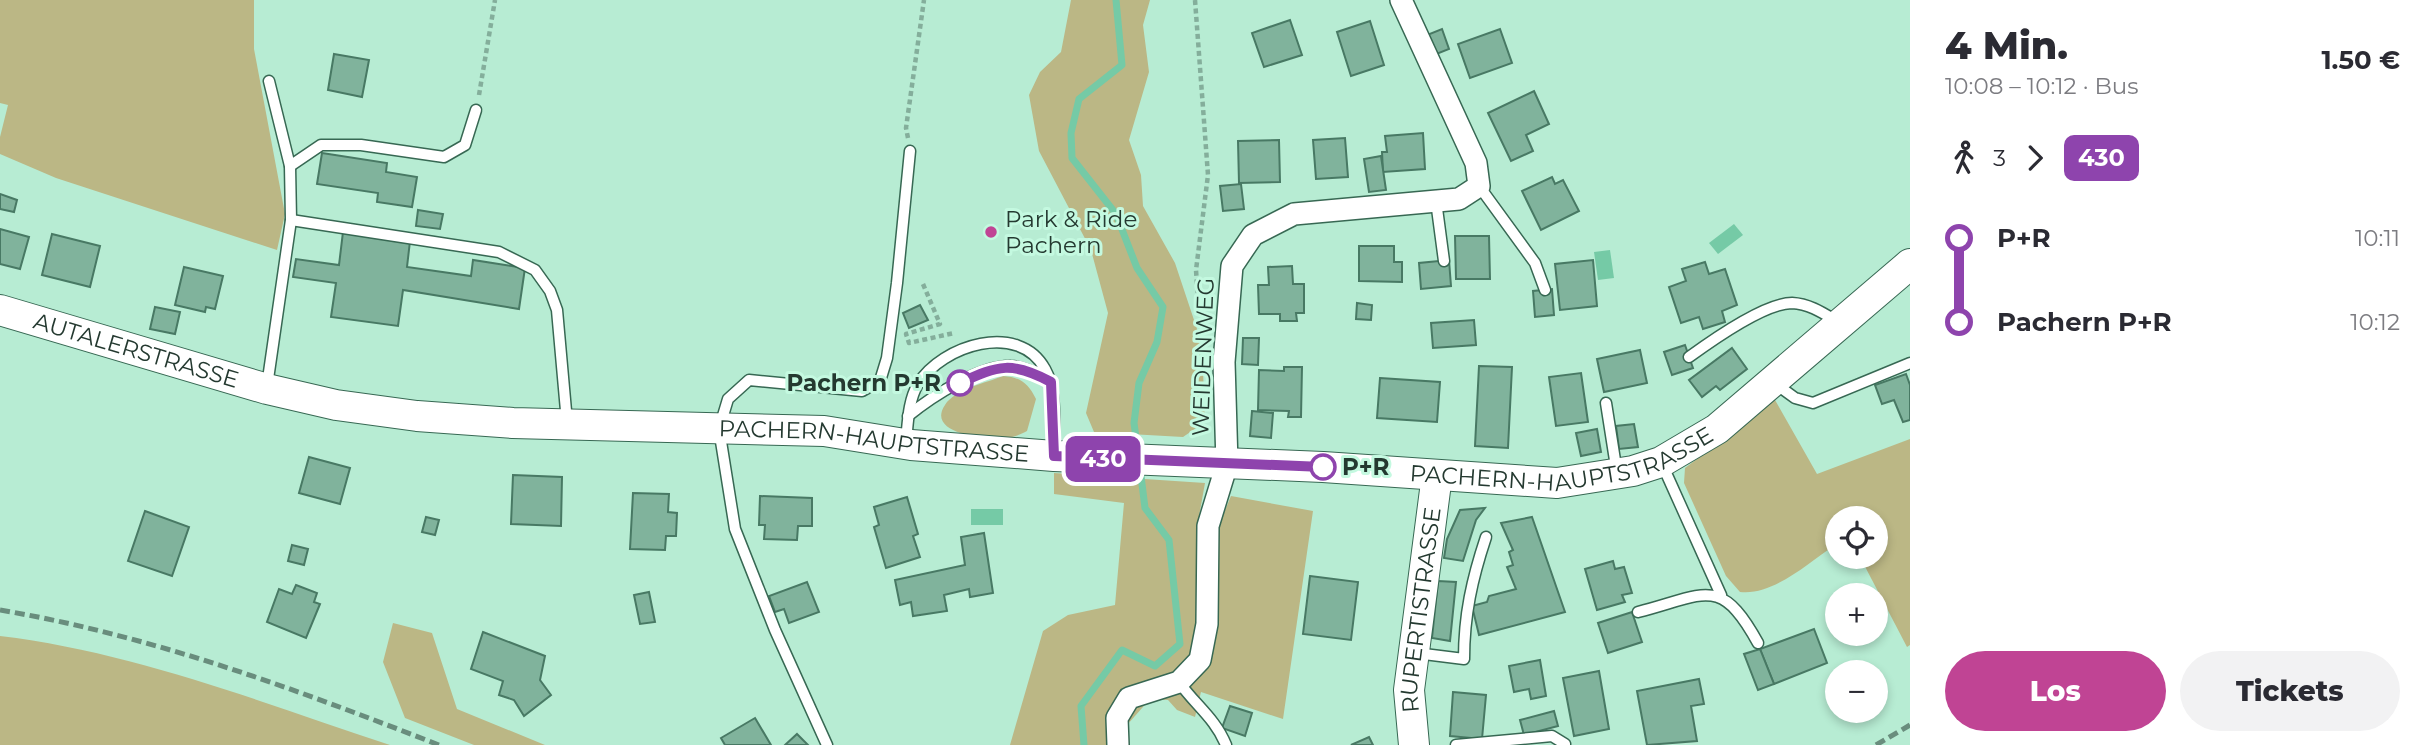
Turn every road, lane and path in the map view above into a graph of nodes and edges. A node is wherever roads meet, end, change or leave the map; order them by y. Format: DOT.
graph roads {
  1 [pos="495,0"];
  2 [pos="924,0"];
  3 [pos="1195,0"];
  4 [pos="1401,0"];
  5 [pos="269,81"];
  6 [pos="476,110"];
  7 [pos="910,150"];
  8 [pos="290,166"];
  9 [pos="1479,186"];
  10 [pos="1436,201"];
  11 [pos="291,220"];
  12 [pos="1444,261"];
  13 [pos="1910,264"];
  14 [pos="923,284"];
  15 [pos="1545,289"];
  16 [pos="0,310"];
  17 [pos="1841,324"];
  18 [pos="961,332"];
  19 [pos="1689,356"];
  20 [pos="1224,362"];
  21 [pos="1910,363"];
  22 [pos="1051,382"];
  23 [pos="1773,382"];
  24 [pos="269,389"];
  25 [pos="1606,403"];
  26 [pos="567,424"];
  27 [pos="719,429"];
  28 [pos="907,430"];
  29 [pos="1054,456"];
  30 [pos="1661,462"];
  31 [pos="1227,464"];
  32 [pos="1617,473"];
  33 [pos="1437,475"];
  34 [pos="1486,537"];
  35 [pos="1721,595"];
  36 [pos="1638,612"];
  37 [pos="1758,643"];
  38 [pos="1413,653"];
  39 [pos="1179,682"];
  40 [pos="1565,744"];
  41 [pos="827,745"];
  42 [pos="1118,745"];
  43 [pos="1226,745"];
  44 [pos="1414,745"];
  45 [pos="1456,745"];
  1 -- 6 [label="path"];
  2 -- 7 [label="path"];
  3 -- 20 [label="path"];
  4 -- 9 [label="street"];
  5 -- 8 [label="lane"];
  6 -- 8 [label="lane"];
  7 -- 27 [label="lane"];
  8 -- 11 [label="lane"];
  9 -- 10 [label="street, WEIDENWEG"];
  9 -- 15 [label="lane"];
  10 -- 12 [label="lane"];
  10 -- 20 [label="street, WEIDENWEG"];
  11 -- 24 [label="lane"];
  11 -- 26 [label="lane"];
  13 -- 17 [label="main road, PACHERN-HAUPTSTRASSE"];
  14 -- 18 [label="path"];
  16 -- 24 [label="main road, AUTALERSTRASSE"];
  17 -- 19 [label="lane"];
  17 -- 23 [label="main road, PACHERN-HAUPTSTRASSE"];
  20 -- 31 [label="street, WEIDENWEG"];
  21 -- 23 [label="lane"];
  22 -- 28 [label="lane"];
  22 -- 28 [label="lane"];
  22 -- 29 [label="lane"];
  23 -- 30 [label="main road, PACHERN-HAUPTSTRASSE"];
  24 -- 26 [label="main road, PACHERN-HAUPTSTRASSE"];
  25 -- 32 [label="lane"];
  26 -- 27 [label="main road, PACHERN-HAUPTSTRASSE"];
  27 -- 28 [label="main road, PACHERN-HAUPTSTRASSE"];
  27 -- 41 [label="lane"];
  28 -- 29 [label="main road, PACHERN-HAUPTSTRASSE"];
  29 -- 31 [label="main road, PACHERN-HAUPTSTRASSE"];
  30 -- 32 [label="main road, PACHERN-HAUPTSTRASSE"];
  30 -- 35 [label="lane"];
  31 -- 33 [label="main road, PACHERN-HAUPTSTRASSE"];
  31 -- 39 [label="street, WEIDENWEG"];
  32 -- 33 [label="main road, PACHERN-HAUPTSTRASSE"];
  33 -- 38 [label="main road, RUPERTISTRASSE"];
  34 -- 38 [label="lane"];
  35 -- 36 [label="lane"];
  35 -- 37 [label="lane"];
  38 -- 44 [label="main road, RUPERTISTRASSE"];
  39 -- 42 [label="street"];
  39 -- 43 [label="lane"];
  40 -- 45 [label="lane"];
}
